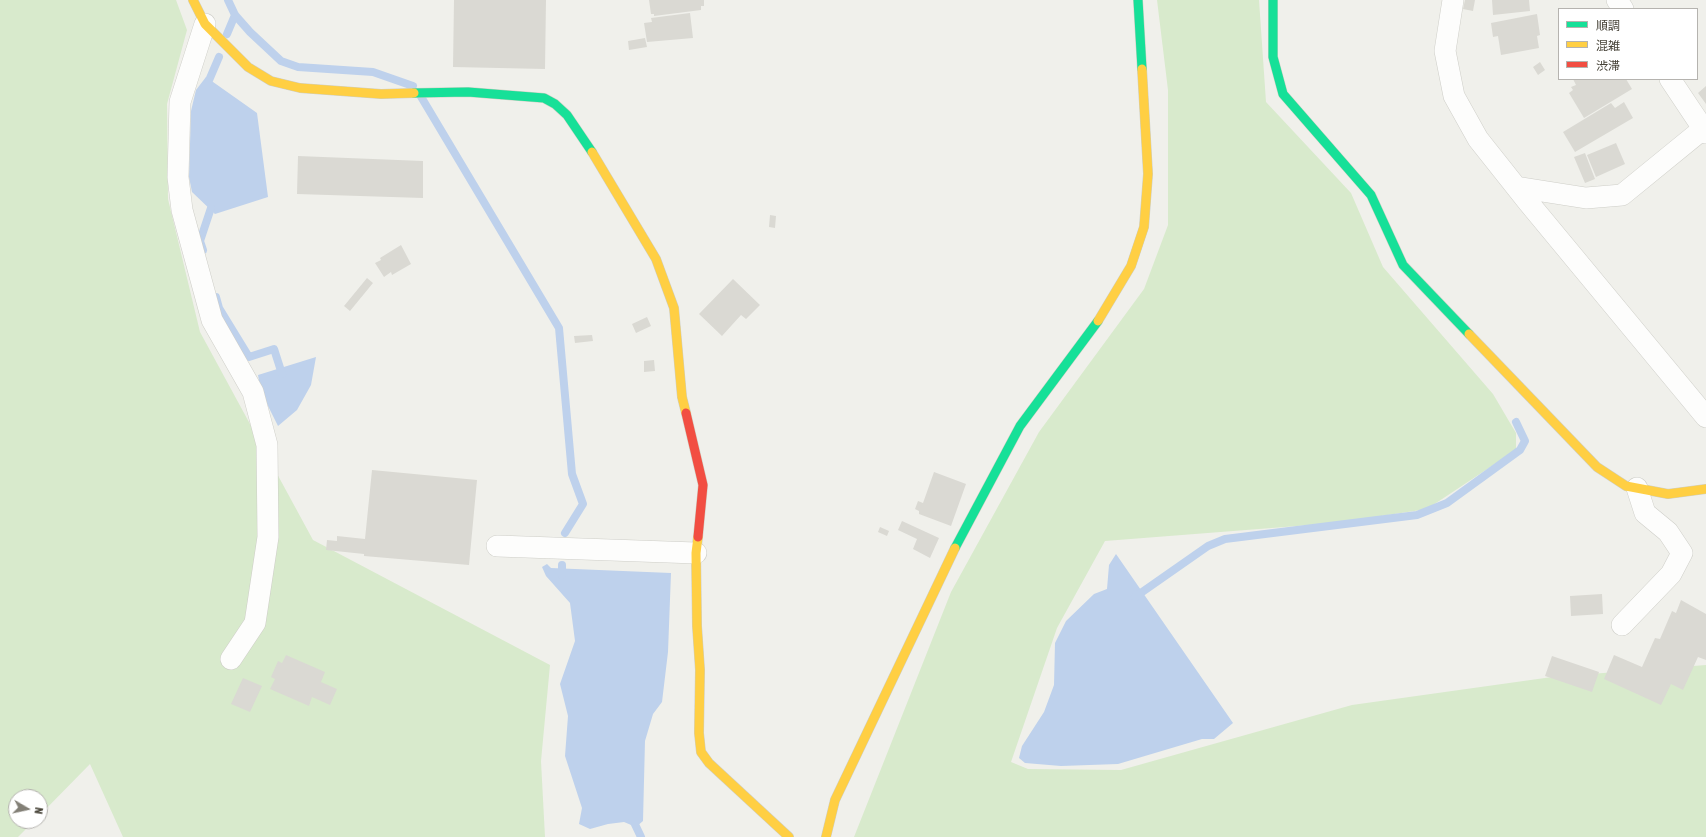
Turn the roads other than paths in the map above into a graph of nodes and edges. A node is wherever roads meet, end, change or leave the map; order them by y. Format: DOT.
graph roads {
  1 [pos="193,0"];
  2 [pos="1138,0"];
  3 [pos="1273,0"];
  4 [pos="1453,0"];
  5 [pos="205,24"];
  6 [pos="1671,80"];
  7 [pos="1704,131"];
  8 [pos="1516,187"];
  9 [pos="1706,417"];
  10 [pos="1637,488"];
  11 [pos="1706,489"];
  12 [pos="498,546"];
  13 [pos="696,553"];
  14 [pos="1622,625"];
  15 [pos="231,659"];
  16 [pos="789,837"];
  17 [pos="826,837"];
  1 -- 5 [label="street"];
  2 -- 17 [label="street"];
  3 -- 10 [label="street"];
  4 -- 8 [label="street"];
  5 -- 13 [label="street"];
  5 -- 15 [label="street"];
  6 -- 7 [label="street"];
  7 -- 8 [label="street"];
  8 -- 9 [label="street"];
  10 -- 11 [label="street"];
  10 -- 14 [label="street"];
  12 -- 13 [label="street"];
  13 -- 16 [label="street"];
}
